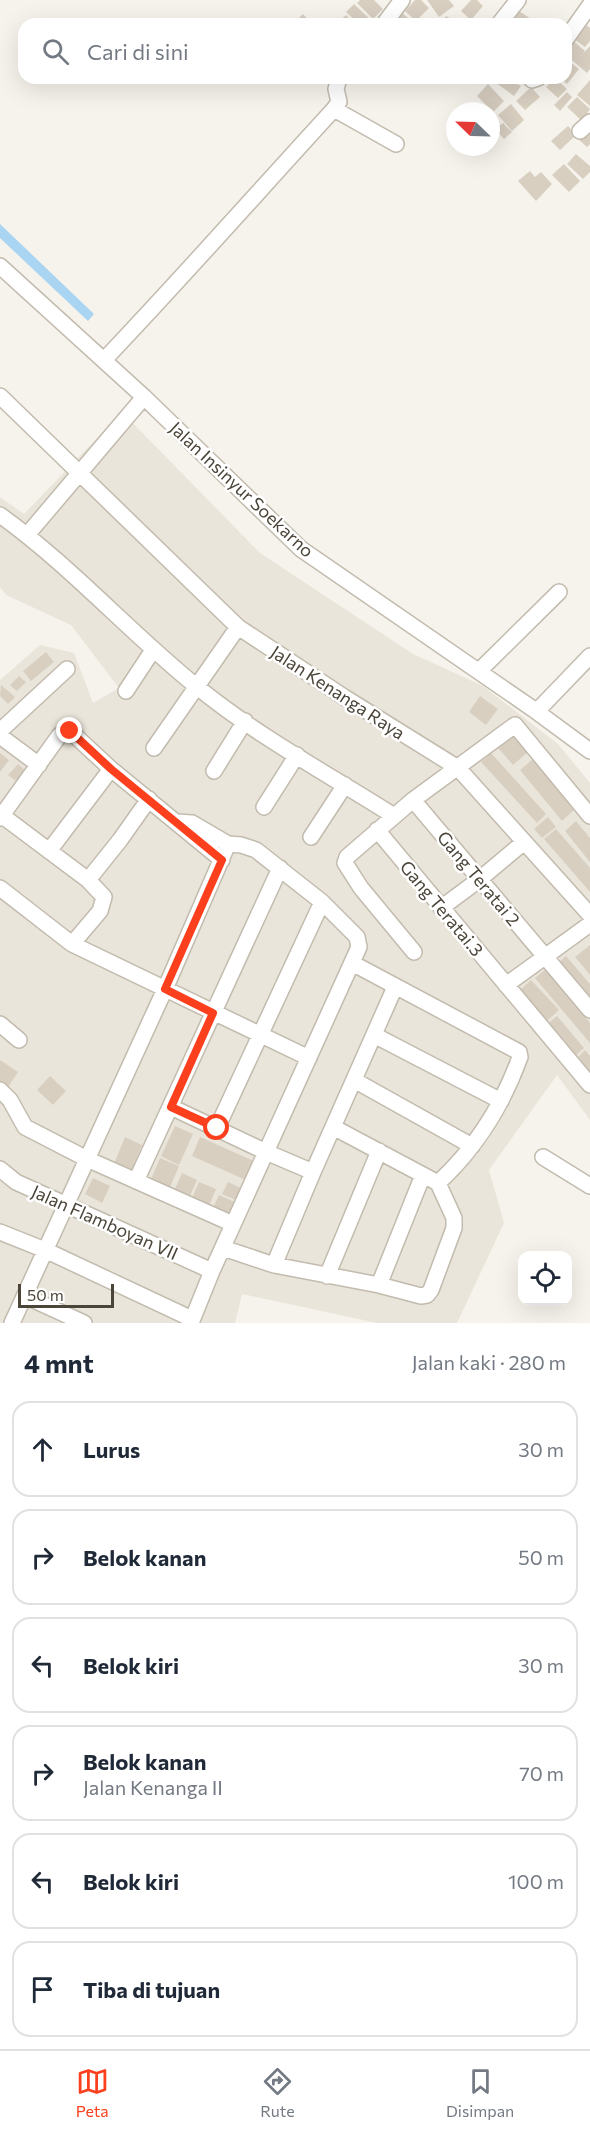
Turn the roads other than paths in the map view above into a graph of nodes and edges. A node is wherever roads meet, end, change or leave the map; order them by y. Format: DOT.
graph roads {
  1 [pos="402,0"];
  2 [pos="518,0"];
  3 [pos="590,5"];
  4 [pos="388,18"];
  5 [pos="504,18"];
  6 [pos="572,30"];
  7 [pos="337,84"];
  8 [pos="334,109"];
  9 [pos="396,144"];
  10 [pos="0,266"];
  11 [pos="104,360"];
  12 [pos="0,396"];
  13 [pos="144,397"];
  14 [pos="78,474"];
  15 [pos="0,515"];
  16 [pos="27,535"];
  17 [pos="559,592"];
  18 [pos="238,627"];
  19 [pos="153,650"];
  20 [pos="590,656"];
  21 [pos="67,669"];
  22 [pos="479,671"];
  23 [pos="197,687"];
  24 [pos="126,691"];
  25 [pos="545,702"];
  26 [pos="245,721"];
  27 [pos="0,731"];
  28 [pos="0,736"];
  29 [pos="154,748"];
  30 [pos="590,751"];
  31 [pos="297,755"];
  32 [pos="39,765"];
  33 [pos="458,768"];
  34 [pos="111,769"];
  35 [pos="214,771"];
  36 [pos="345,785"];
  37 [pos="149,799"];
  38 [pos="413,800"];
  39 [pos="264,807"];
  40 [pos="1,815"];
  41 [pos="394,816"];
  42 [pos="590,816"];
  43 [pos="177,822"];
  44 [pos="377,830"];
  45 [pos="311,837"];
  46 [pos="524,842"];
  47 [pos="228,844"];
  48 [pos="49,851"];
  49 [pos="222,860"];
  50 [pos="280,868"];
  51 [pos="480,879"];
  52 [pos="88,880"];
  53 [pos="0,888"];
  54 [pos="322,902"];
  55 [pos="441,908"];
  56 [pos="590,915"];
  57 [pos="590,924"];
  58 [pos="72,944"];
  59 [pos="414,952"];
  60 [pos="544,957"];
  61 [pos="352,963"];
  62 [pos="506,985"];
  63 [pos="395,987"];
  64 [pos="165,989"];
  65 [pos="590,1010"];
  66 [pos="213,1013"];
  67 [pos="0,1024"];
  68 [pos="260,1035"];
  69 [pos="374,1035"];
  70 [pos="19,1040"];
  71 [pos="309,1058"];
  72 [pos="354,1080"];
  73 [pos="590,1085"];
  74 [pos="0,1090"];
  75 [pos="501,1101"];
  76 [pos="171,1107"];
  77 [pos="333,1127"];
  78 [pos="217,1128"];
  79 [pos="472,1146"];
  80 [pos="379,1151"];
  81 [pos="266,1152"];
  82 [pos="543,1157"];
  83 [pos="87,1159"];
  84 [pos="0,1169"];
  85 [pos="313,1172"];
  86 [pos="423,1175"];
  87 [pos="136,1181"];
  88 [pos="438,1183"];
  89 [pos="590,1186"];
  90 [pos="66,1205"];
  91 [pos="233,1224"];
  92 [pos="0,1232"];
  93 [pos="223,1248"];
  94 [pos="45,1250"];
  95 [pos="274,1265"];
  96 [pos="212,1271"];
  97 [pos="327,1276"];
  98 [pos="379,1285"];
  99 [pos="25,1296"];
  100 [pos="191,1321"];
  101 [pos="12,1323"];
  102 [pos="84,1323"];
  1 -- 4 [label="street"];
  2 -- 5 [label="street"];
  3 -- 6 [label="street"];
  7 -- 8 [label="street"];
  8 -- 9 [label="street"];
  8 -- 11 [label="street"];
  10 -- 11 [label="street, Jalan Insinyur Soekarno"];
  11 -- 13 [label="street, Jalan Insinyur Soekarno"];
  12 -- 14 [label="street, Jalan Kenanga Raya"];
  13 -- 14 [label="street"];
  13 -- 22 [label="street, Jalan Insinyur Soekarno"];
  14 -- 16 [label="street"];
  14 -- 18 [label="street, Jalan Kenanga Raya"];
  15 -- 16 [label="street"];
  16 -- 19 [label="street"];
  17 -- 22 [label="street"];
  18 -- 23 [label="street"];
  18 -- 33 [label="street, Jalan Kenanga Raya"];
  19 -- 23 [label="street"];
  19 -- 24 [label="street"];
  20 -- 25 [label="street"];
  21 -- 27 [label="street"];
  22 -- 25 [label="street, Jalan Insinyur Soekarno"];
  23 -- 26 [label="street"];
  23 -- 29 [label="street"];
  25 -- 30 [label="street, Jalan Insinyur Soekarno"];
  26 -- 31 [label="street"];
  26 -- 35 [label="street"];
  28 -- 32 [label="street"];
  31 -- 36 [label="street"];
  31 -- 39 [label="street"];
  32 -- 34 [label="street"];
  32 -- 40 [label="street"];
  33 -- 38 [label="street"];
  33 -- 42 [label="street"];
  33 -- 46 [label="street, Jalan Kenanga Raya"];
  34 -- 37 [label="street"];
  34 -- 48 [label="street"];
  36 -- 41 [label="street"];
  36 -- 45 [label="street"];
  37 -- 43 [label="street"];
  37 -- 52 [label="street"];
  38 -- 41 [label="street"];
  38 -- 51 [label="street, Gang Teratai 2"];
  40 -- 48 [label="street"];
  41 -- 44 [label="street"];
  43 -- 47 [label="street"];
  43 -- 49 [label="street"];
  44 -- 55 [label="street, Gang Teratai.3"];
  44 -- 59 [label="street"];
  46 -- 51 [label="street"];
  46 -- 56 [label="street, Jalan Kenanga Raya"];
  47 -- 49 [label="street"];
  47 -- 50 [label="street"];
  48 -- 52 [label="street"];
  49 -- 64 [label="street"];
  50 -- 54 [label="street"];
  50 -- 66 [label="street"];
  51 -- 55 [label="street"];
  51 -- 60 [label="street, Gang Teratai 2"];
  52 -- 58 [label="street"];
  53 -- 58 [label="street"];
  54 -- 61 [label="street"];
  54 -- 68 [label="street"];
  55 -- 62 [label="street, Gang Teratai.3"];
  57 -- 60 [label="street"];
  58 -- 64 [label="street"];
  60 -- 62 [label="street"];
  60 -- 65 [label="street, Gang Teratai 2"];
  61 -- 63 [label="street"];
  61 -- 71 [label="street"];
  62 -- 73 [label="street, Gang Teratai.3"];
  63 -- 69 [label="street"];
  63 -- 75 [label="street"];
  64 -- 66 [label="street"];
  64 -- 83 [label="street"];
  66 -- 68 [label="street"];
  66 -- 76 [label="street"];
  67 -- 70 [label="street"];
  68 -- 71 [label="street"];
  68 -- 78 [label="street"];
  69 -- 72 [label="street"];
  69 -- 75 [label="street"];
  71 -- 81 [label="street"];
  72 -- 77 [label="street"];
  72 -- 79 [label="street"];
  74 -- 83 [label="street"];
  75 -- 79 [label="street"];
  76 -- 78 [label="street"];
  76 -- 87 [label="street"];
  77 -- 80 [label="street"];
  77 -- 85 [label="street"];
  78 -- 81 [label="street"];
  79 -- 88 [label="street"];
  80 -- 86 [label="street"];
  80 -- 97 [label="street"];
  81 -- 85 [label="street"];
  81 -- 91 [label="street"];
  82 -- 89 [label="street"];
  83 -- 87 [label="street"];
  83 -- 90 [label="street"];
  84 -- 90 [label="street, Jalan Flamboyan VII"];
  85 -- 95 [label="street"];
  86 -- 88 [label="street"];
  86 -- 98 [label="street"];
  87 -- 91 [label="street"];
  88 -- 98 [label="street"];
  90 -- 94 [label="street"];
  90 -- 96 [label="street, Jalan Flamboyan VII"];
  91 -- 93 [label="street"];
  92 -- 94 [label="street"];
  93 -- 95 [label="street"];
  93 -- 96 [label="street"];
  94 -- 99 [label="street"];
  94 -- 100 [label="street"];
  95 -- 97 [label="street"];
  96 -- 100 [label="street"];
  97 -- 98 [label="street"];
  99 -- 101 [label="street"];
  99 -- 102 [label="street"];
}
